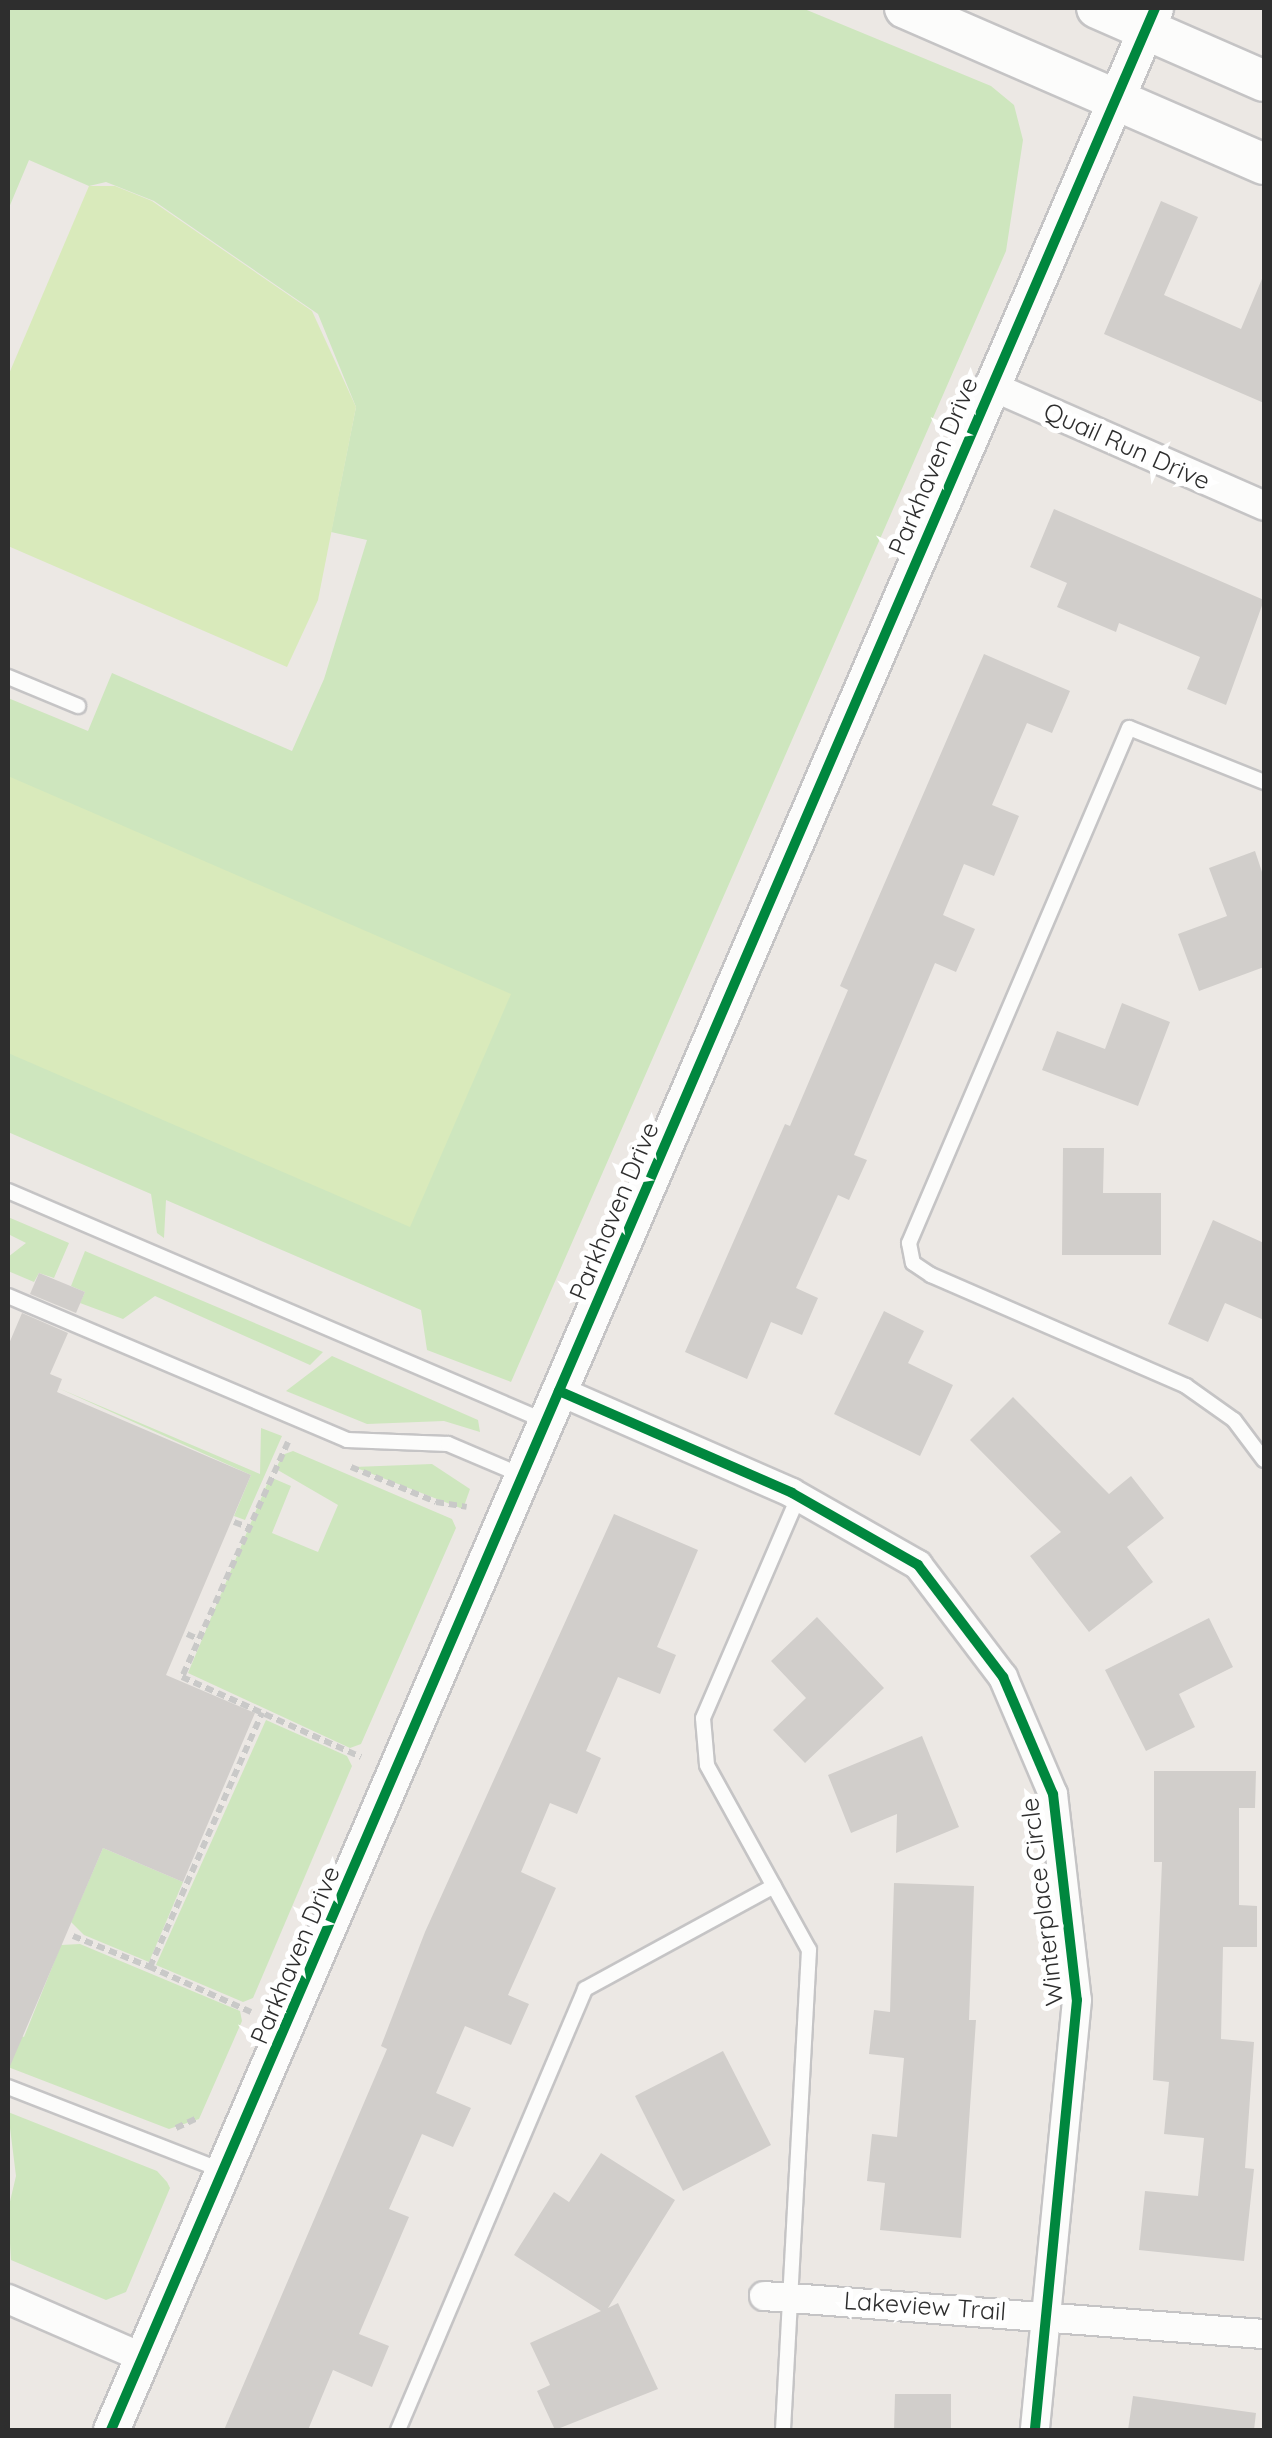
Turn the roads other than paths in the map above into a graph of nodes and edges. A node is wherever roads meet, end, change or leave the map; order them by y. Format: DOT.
graph roads {
  1 [pos="905,8"];
  2 [pos="1097,8"];
  3 [pos="1150,18"];
  4 [pos="1264,80"];
  5 [pos="1115,98"];
  6 [pos="1264,164"];
  7 [pos="989,386"];
  8 [pos="1264,506"];
  9 [pos="8,677"];
  10 [pos="78,706"];
  11 [pos="1264,782"];
  12 [pos="8,1192"];
  13 [pos="8,1296"];
  14 [pos="552,1406"];
  15 [pos="1264,1460"];
  16 [pos="523,1476"];
  17 [pos="798,1497"];
  18 [pos="774,1886"];
  19 [pos="8,2087"];
  20 [pos="224,2171"];
  21 [pos="764,2296"];
  22 [pos="794,2297"];
  23 [pos="8,2299"];
  24 [pos="1044,2314"];
  25 [pos="1264,2334"];
  26 [pos="144,2358"];
  27 [pos="112,2430"];
  28 [pos="398,2430"];
  29 [pos="783,2430"];
  30 [pos="1035,2430"];
  1 -- 5 [label="main road"];
  2 -- 3 [label="main road"];
  3 -- 4 [label="main road"];
  3 -- 5 [label="street, Parkhaven Drive"];
  5 -- 6 [label="main road"];
  5 -- 7 [label="street, Parkhaven Drive"];
  7 -- 8 [label="street, Quail Run Drive"];
  7 -- 14 [label="street, Parkhaven Drive"];
  9 -- 10 [label="lane"];
  11 -- 15 [label="lane"];
  12 -- 14 [label="lane"];
  13 -- 16 [label="lane"];
  14 -- 16 [label="street, Parkhaven Drive"];
  14 -- 17 [label="street, Winterplace Circle"];
  16 -- 20 [label="street, Parkhaven Drive"];
  17 -- 18 [label="lane"];
  17 -- 24 [label="street, Winterplace Circle"];
  18 -- 22 [label="lane"];
  18 -- 28 [label="lane"];
  19 -- 20 [label="lane"];
  20 -- 26 [label="street, Parkhaven Drive"];
  21 -- 22 [label="street, Lakeview Trail"];
  22 -- 24 [label="street, Lakeview Trail"];
  22 -- 29 [label="lane"];
  23 -- 26 [label="street"];
  24 -- 25 [label="street, Lakeview Trail"];
  24 -- 30 [label="street, Winterplace Circle"];
  26 -- 27 [label="street, Parkhaven Drive"];
}
